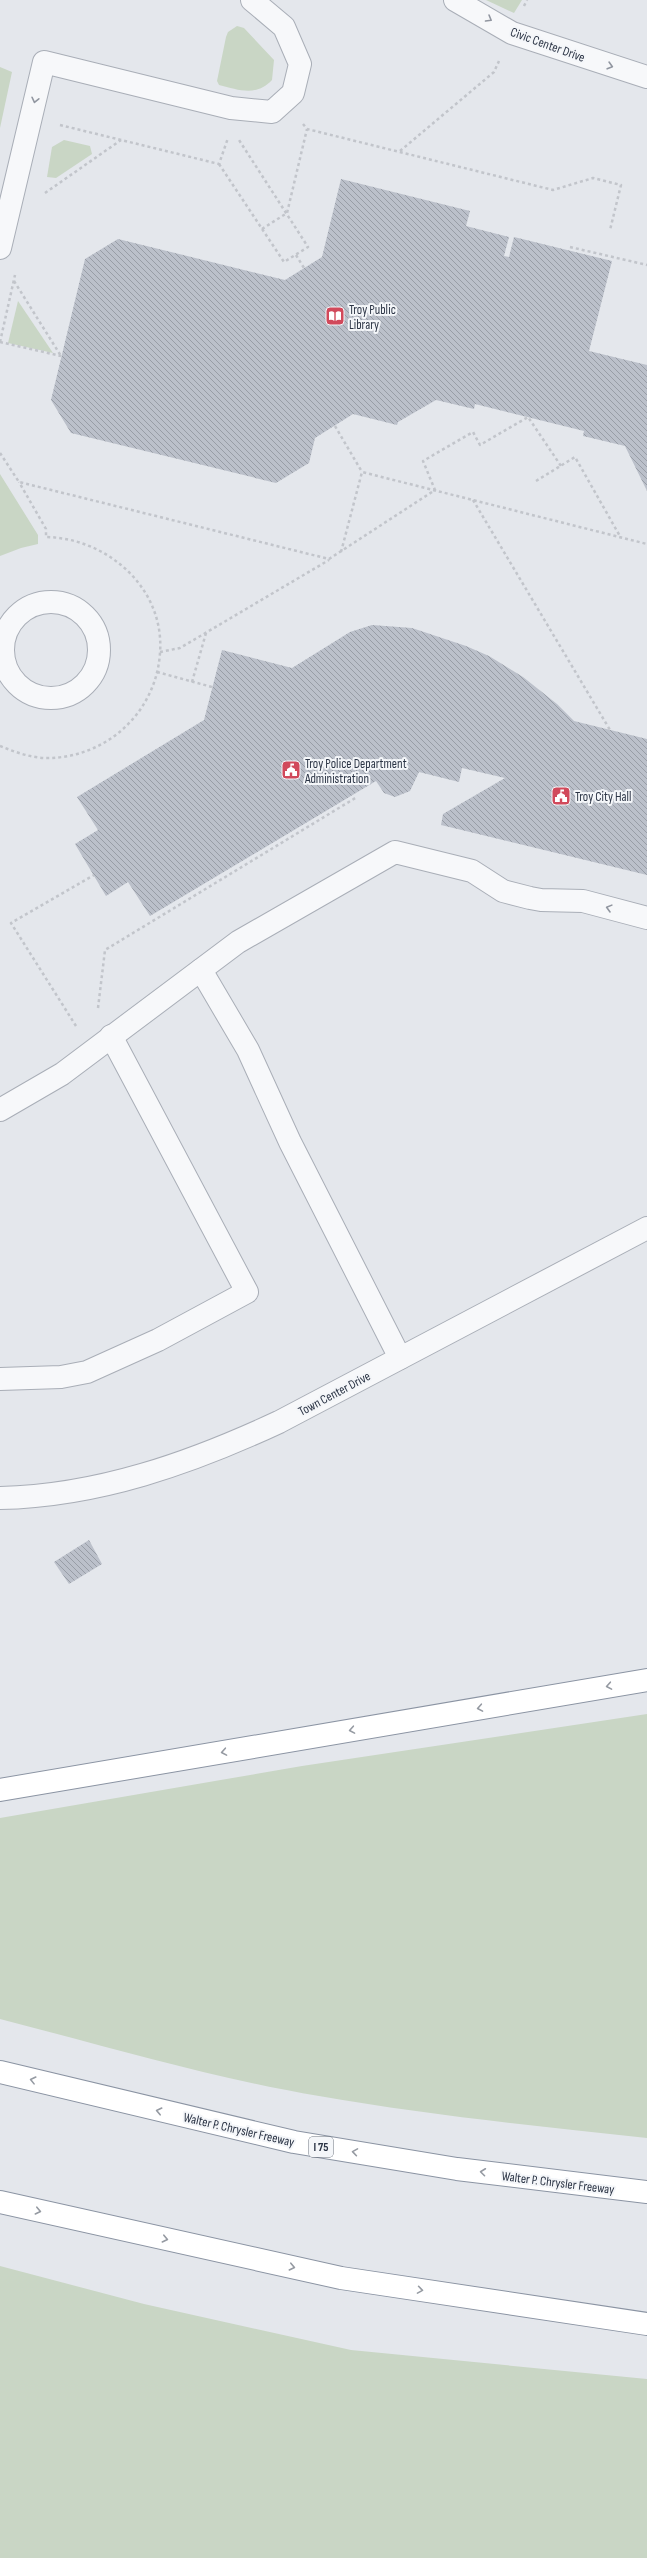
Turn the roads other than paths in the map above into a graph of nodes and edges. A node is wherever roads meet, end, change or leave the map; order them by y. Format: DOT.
graph roads {
  1 [pos="252,0"];
  2 [pos="455,0"];
  3 [pos="647,76"];
  4 [pos="0,248"];
  5 [pos="2,638"];
  6 [pos="647,918"];
  7 [pos="201,970"];
  8 [pos="111,1036"];
  9 [pos="0,1110"];
  10 [pos="647,1228"];
  11 [pos="400,1358"];
  12 [pos="0,1379"];
  13 [pos="0,1498"];
  14 [pos="647,1680"];
  15 [pos="0,1790"];
  16 [pos="0,2072"];
  17 [pos="647,2192"];
  18 [pos="0,2202"];
  19 [pos="647,2324"];
  1 -- 4 [label="street, one-way"];
  2 -- 3 [label="street, Civic Center Drive, one-way"];
  5 -- 5 [label="street"];
  6 -- 7 [label="street, one-way"];
  7 -- 8 [label="street"];
  7 -- 11 [label="street"];
  8 -- 9 [label="street"];
  8 -- 12 [label="street"];
  10 -- 11 [label="street, Town Center Drive"];
  11 -- 13 [label="street, Town Center Drive"];
  14 -- 15 [label="highway, one-way"];
  17 -- 16 [label="highway, Walter P. Chrysler Freeway / I 75, one-way"];
  18 -- 19 [label="highway, one-way"];
}
